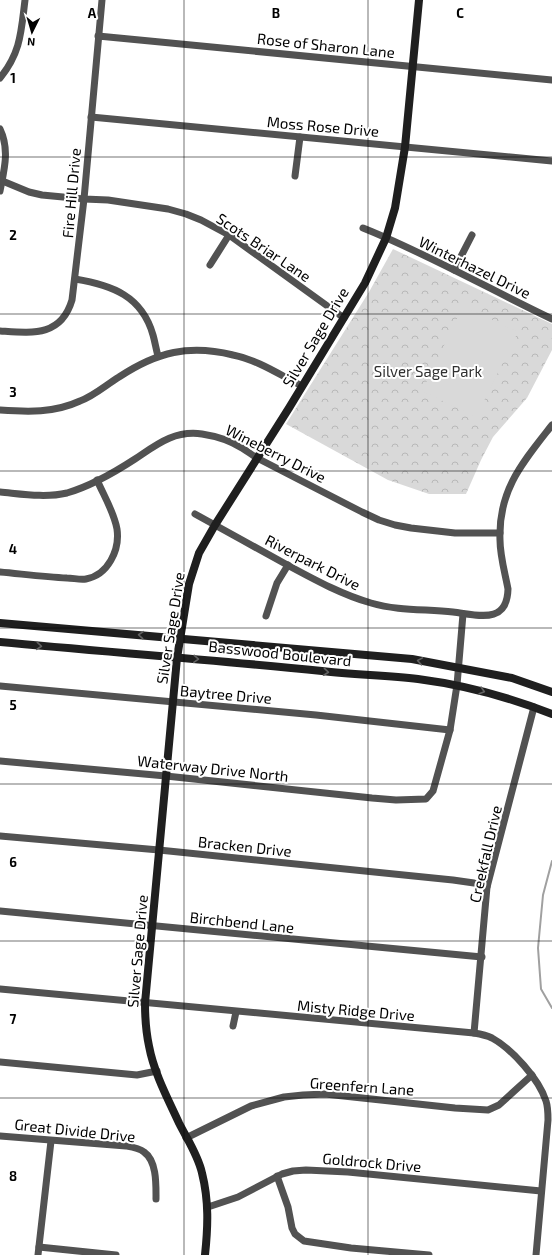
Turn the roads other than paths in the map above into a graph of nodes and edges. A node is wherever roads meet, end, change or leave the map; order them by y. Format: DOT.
graph roads {
  1 [pos="25,0"];
  2 [pos="102,0"];
  3 [pos="419,0"];
  4 [pos="98,36"];
  5 [pos="413,67"];
  6 [pos="0,78"];
  7 [pos="552,80"];
  8 [pos="91,118"];
  9 [pos="0,129"];
  10 [pos="300,137"];
  11 [pos="405,147"];
  12 [pos="552,161"];
  13 [pos="295,176"];
  14 [pos="1,180"];
  15 [pos="0,191"];
  16 [pos="84,199"];
  17 [pos="363,228"];
  18 [pos="229,234"];
  19 [pos="472,235"];
  20 [pos="386,238"];
  21 [pos="210,265"];
  22 [pos="454,270"];
  23 [pos="75,280"];
  24 [pos="344,318"];
  25 [pos="552,319"];
  26 [pos="0,330"];
  27 [pos="158,356"];
  28 [pos="302,386"];
  29 [pos="0,410"];
  30 [pos="552,425"];
  31 [pos="257,458"];
  32 [pos="97,480"];
  33 [pos="0,492"];
  34 [pos="195,514"];
  35 [pos="215,525"];
  36 [pos="500,533"];
  37 [pos="288,565"];
  38 [pos="0,572"];
  39 [pos="463,614"];
  40 [pos="266,616"];
  41 [pos="0,623"];
  42 [pos="180,639"];
  43 [pos="0,642"];
  44 [pos="177,658"];
  45 [pos="459,667"];
  46 [pos="458,685"];
  47 [pos="0,686"];
  48 [pos="552,692"];
  49 [pos="173,702"];
  50 [pos="534,707"];
  51 [pos="552,714"];
  52 [pos="450,730"];
  53 [pos="0,761"];
  54 [pos="166,776"];
  55 [pos="0,836"];
  56 [pos="159,850"];
  57 [pos="487,887"];
  58 [pos="0,911"];
  59 [pos="152,926"];
  60 [pos="482,957"];
  61 [pos="0,989"];
  62 [pos="145,1003"];
  63 [pos="236,1012"];
  64 [pos="233,1026"];
  65 [pos="474,1033"];
  66 [pos="0,1062"];
  67 [pos="157,1071"];
  68 [pos="532,1075"];
  69 [pos="0,1136"];
  70 [pos="186,1138"];
  71 [pos="51,1141"];
  72 [pos="277,1176"];
  73 [pos="541,1191"];
  74 [pos="156,1199"];
  75 [pos="208,1207"];
  76 [pos="39,1247"];
  77 [pos="38,1255"];
  78 [pos="116,1255"];
  79 [pos="205,1255"];
  80 [pos="429,1255"];
  81 [pos="536,1255"];
  1 -- 6 [label="street"];
  2 -- 4 [label="street, Fire Hill Drive"];
  3 -- 5 [label="street, Silver Sage Drive"];
  4 -- 5 [label="street, Rose of Sharon Lane"];
  4 -- 8 [label="street, Fire Hill Drive"];
  5 -- 7 [label="street, Rose of Sharon Lane"];
  5 -- 11 [label="street, Silver Sage Drive"];
  8 -- 10 [label="street, Moss Rose Drive"];
  8 -- 16 [label="street, Fire Hill Drive"];
  9 -- 14 [label="street"];
  10 -- 11 [label="street, Moss Rose Drive"];
  10 -- 13 [label="street"];
  11 -- 12 [label="street, Moss Rose Drive"];
  11 -- 20 [label="street, Silver Sage Drive"];
  14 -- 15 [label="street"];
  14 -- 16 [label="street, Scots Briar Lane"];
  16 -- 18 [label="street, Scots Briar Lane"];
  16 -- 23 [label="street, Fire Hill Drive"];
  17 -- 20 [label="street, Winterhazel Drive"];
  18 -- 21 [label="street"];
  18 -- 24 [label="street, Scots Briar Lane"];
  19 -- 22 [label="street"];
  20 -- 22 [label="street, Winterhazel Drive"];
  20 -- 24 [label="street, Silver Sage Drive"];
  22 -- 25 [label="street, Winterhazel Drive"];
  23 -- 26 [label="street, Fire Hill Drive"];
  23 -- 27 [label="street"];
  24 -- 28 [label="street, Silver Sage Drive"];
  27 -- 28 [label="street"];
  27 -- 29 [label="street"];
  28 -- 31 [label="street, Silver Sage Drive"];
  30 -- 36 [label="street"];
  31 -- 32 [label="street, Wineberry Drive"];
  31 -- 35 [label="street, Silver Sage Drive"];
  31 -- 36 [label="street, Wineberry Drive"];
  32 -- 33 [label="street, Wineberry Drive"];
  32 -- 38 [label="street"];
  34 -- 35 [label="street, Riverpark Drive"];
  35 -- 37 [label="street, Riverpark Drive"];
  35 -- 42 [label="street, Silver Sage Drive"];
  36 -- 39 [label="street, Riverpark Drive"];
  37 -- 39 [label="street, Riverpark Drive"];
  37 -- 40 [label="street"];
  39 -- 45 [label="street"];
  42 -- 41 [label="street, Basswood Boulevard, one-way"];
  42 -- 44 [label="street, Silver Sage Drive"];
  45 -- 42 [label="street, Basswood Boulevard, one-way"];
  43 -- 44 [label="street, Basswood Boulevard, one-way"];
  44 -- 46 [label="street, Basswood Boulevard, one-way"];
  44 -- 49 [label="street, Silver Sage Drive"];
  45 -- 46 [label="street"];
  45 -- 48 [label="street, Basswood Boulevard"];
  46 -- 50 [label="street, Basswood Boulevard, one-way"];
  46 -- 52 [label="street"];
  47 -- 49 [label="street, Baytree Drive"];
  49 -- 52 [label="street, Baytree Drive"];
  49 -- 54 [label="street, Silver Sage Drive"];
  50 -- 51 [label="street, Basswood Boulevard"];
  50 -- 57 [label="street, Creekfall Drive"];
  52 -- 54 [label="street, Waterway Drive North"];
  53 -- 54 [label="street, Waterway Drive North"];
  54 -- 56 [label="street, Silver Sage Drive"];
  55 -- 56 [label="street, Bracken Drive"];
  56 -- 57 [label="street, Bracken Drive"];
  56 -- 59 [label="street, Silver Sage Drive"];
  57 -- 60 [label="street, Creekfall Drive"];
  58 -- 59 [label="street, Birchbend Lane"];
  59 -- 60 [label="street, Birchbend Lane"];
  59 -- 62 [label="street, Silver Sage Drive"];
  60 -- 65 [label="street, Creekfall Drive"];
  61 -- 62 [label="street, Misty Ridge Drive"];
  62 -- 63 [label="street, Misty Ridge Drive"];
  62 -- 67 [label="street, Silver Sage Drive"];
  63 -- 64 [label="street"];
  63 -- 65 [label="street, Misty Ridge Drive"];
  65 -- 68 [label="street, Misty Ridge Drive"];
  66 -- 67 [label="street"];
  67 -- 70 [label="street, Silver Sage Drive"];
  68 -- 70 [label="street, Greenfern Lane"];
  68 -- 73 [label="street, Misty Ridge Drive"];
  69 -- 71 [label="street, Great Divide Drive"];
  70 -- 75 [label="street, Silver Sage Drive"];
  71 -- 74 [label="street, Great Divide Drive"];
  71 -- 76 [label="street"];
  72 -- 73 [label="street, Goldrock Drive"];
  72 -- 75 [label="street, Goldrock Drive"];
  72 -- 80 [label="street"];
  73 -- 81 [label="street, Misty Ridge Drive"];
  75 -- 79 [label="street, Silver Sage Drive"];
  76 -- 77 [label="street"];
  76 -- 78 [label="street"];
}
